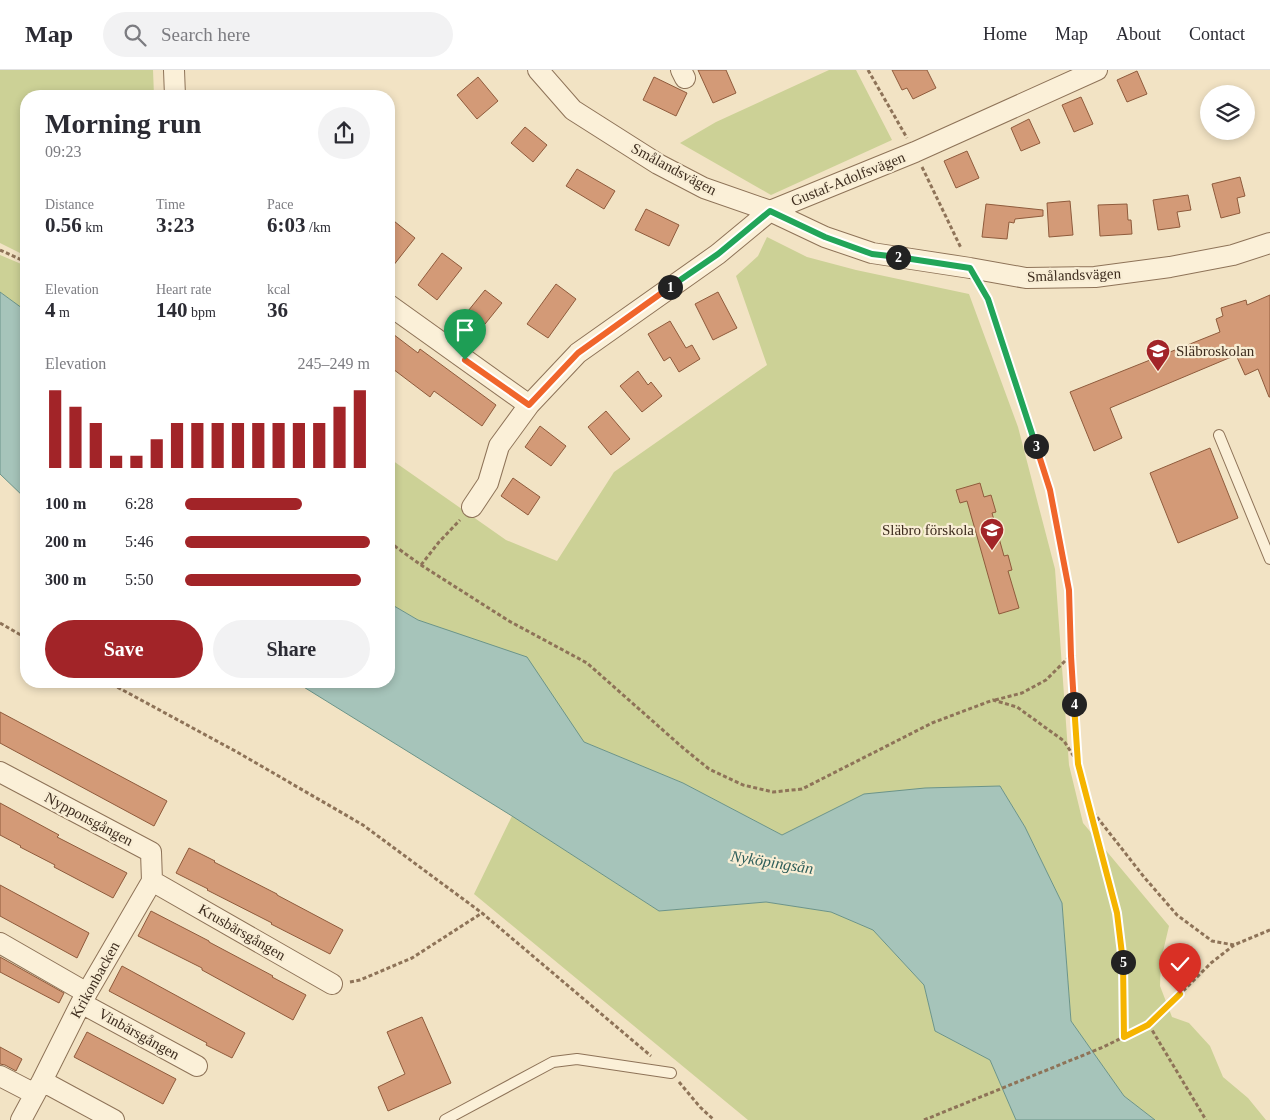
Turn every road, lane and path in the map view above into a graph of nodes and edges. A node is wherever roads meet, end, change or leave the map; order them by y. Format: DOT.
graph roads {
  1 [pos="174,70"];
  2 [pos="1097,70"];
  3 [pos="542,71"];
  4 [pos="175,90"];
  5 [pos="770,211"];
  6 [pos="1270,242"];
  7 [pos="0,250"];
  8 [pos="20,259"];
  9 [pos="970,268"];
  10 [pos="395,310"];
  11 [pos="529,405"];
  12 [pos="1219,435"];
  13 [pos="472,506"];
  14 [pos="395,546"];
  15 [pos="1270,559"];
  16 [pos="421,565"];
  17 [pos="0,623"];
  18 [pos="20,635"];
  19 [pos="1071,656"];
  20 [pos="119,688"];
  21 [pos="993,700"];
  22 [pos="1078,764"];
  23 [pos="0,772"];
  24 [pos="1091,809"];
  25 [pos="152,881"];
  26 [pos="482,912"];
  27 [pos="1270,930"];
  28 [pos="0,943"];
  29 [pos="1234,945"];
  30 [pos="332,984"];
  31 [pos="84,998"];
  32 [pos="1148,1025"];
  33 [pos="1124,1037"];
  34 [pos="197,1066"];
  35 [pos="671,1073"];
  36 [pos="0,1076"];
  37 [pos="38,1088"];
  38 [pos="21,1120"];
  39 [pos="114,1120"];
  40 [pos="445,1120"];
  41 [pos="714,1120"];
  42 [pos="924,1120"];
  43 [pos="1206,1120"];
  1 -- 4 [label="street"];
  2 -- 5 [label="street, Gustaf-Adolfsvägen"];
  3 -- 5 [label="street, Smålandsvägen"];
  5 -- 9 [label="street, Smålandsvägen"];
  5 -- 11 [label="street, Gustaf-Adolfsvägen"];
  6 -- 9 [label="street, Smålandsvägen"];
  7 -- 8 [label="path"];
  9 -- 19 [label="path"];
  10 -- 11 [label="street"];
  11 -- 13 [label="street, Gustaf-Adolfsvägen"];
  12 -- 15 [label="lane"];
  13 -- 16 [label="path"];
  14 -- 16 [label="path"];
  16 -- 21 [label="path"];
  17 -- 18 [label="path"];
  19 -- 21 [label="path"];
  19 -- 22 [label="path"];
  20 -- 26 [label="path"];
  21 -- 22 [label="path"];
  22 -- 24 [label="path"];
  23 -- 25 [label="street, Nypponsgången"];
  24 -- 29 [label="path"];
  24 -- 33 [label="path"];
  25 -- 30 [label="street, Krusbärsgången"];
  25 -- 31 [label="street, Krikonbacken"];
  26 -- 30 [label="path"];
  26 -- 35 [label="path"];
  27 -- 29 [label="path"];
  28 -- 31 [label="street, Vinbärsgången"];
  29 -- 32 [label="path"];
  31 -- 34 [label="street, Vinbärsgången"];
  31 -- 37 [label="street, Krikonbacken"];
  32 -- 33 [label="path"];
  32 -- 43 [label="path"];
  33 -- 42 [label="path"];
  35 -- 40 [label="lane"];
  35 -- 41 [label="path"];
  36 -- 37 [label="street"];
  37 -- 38 [label="street, Krikonbacken"];
  37 -- 39 [label="street"];
}
